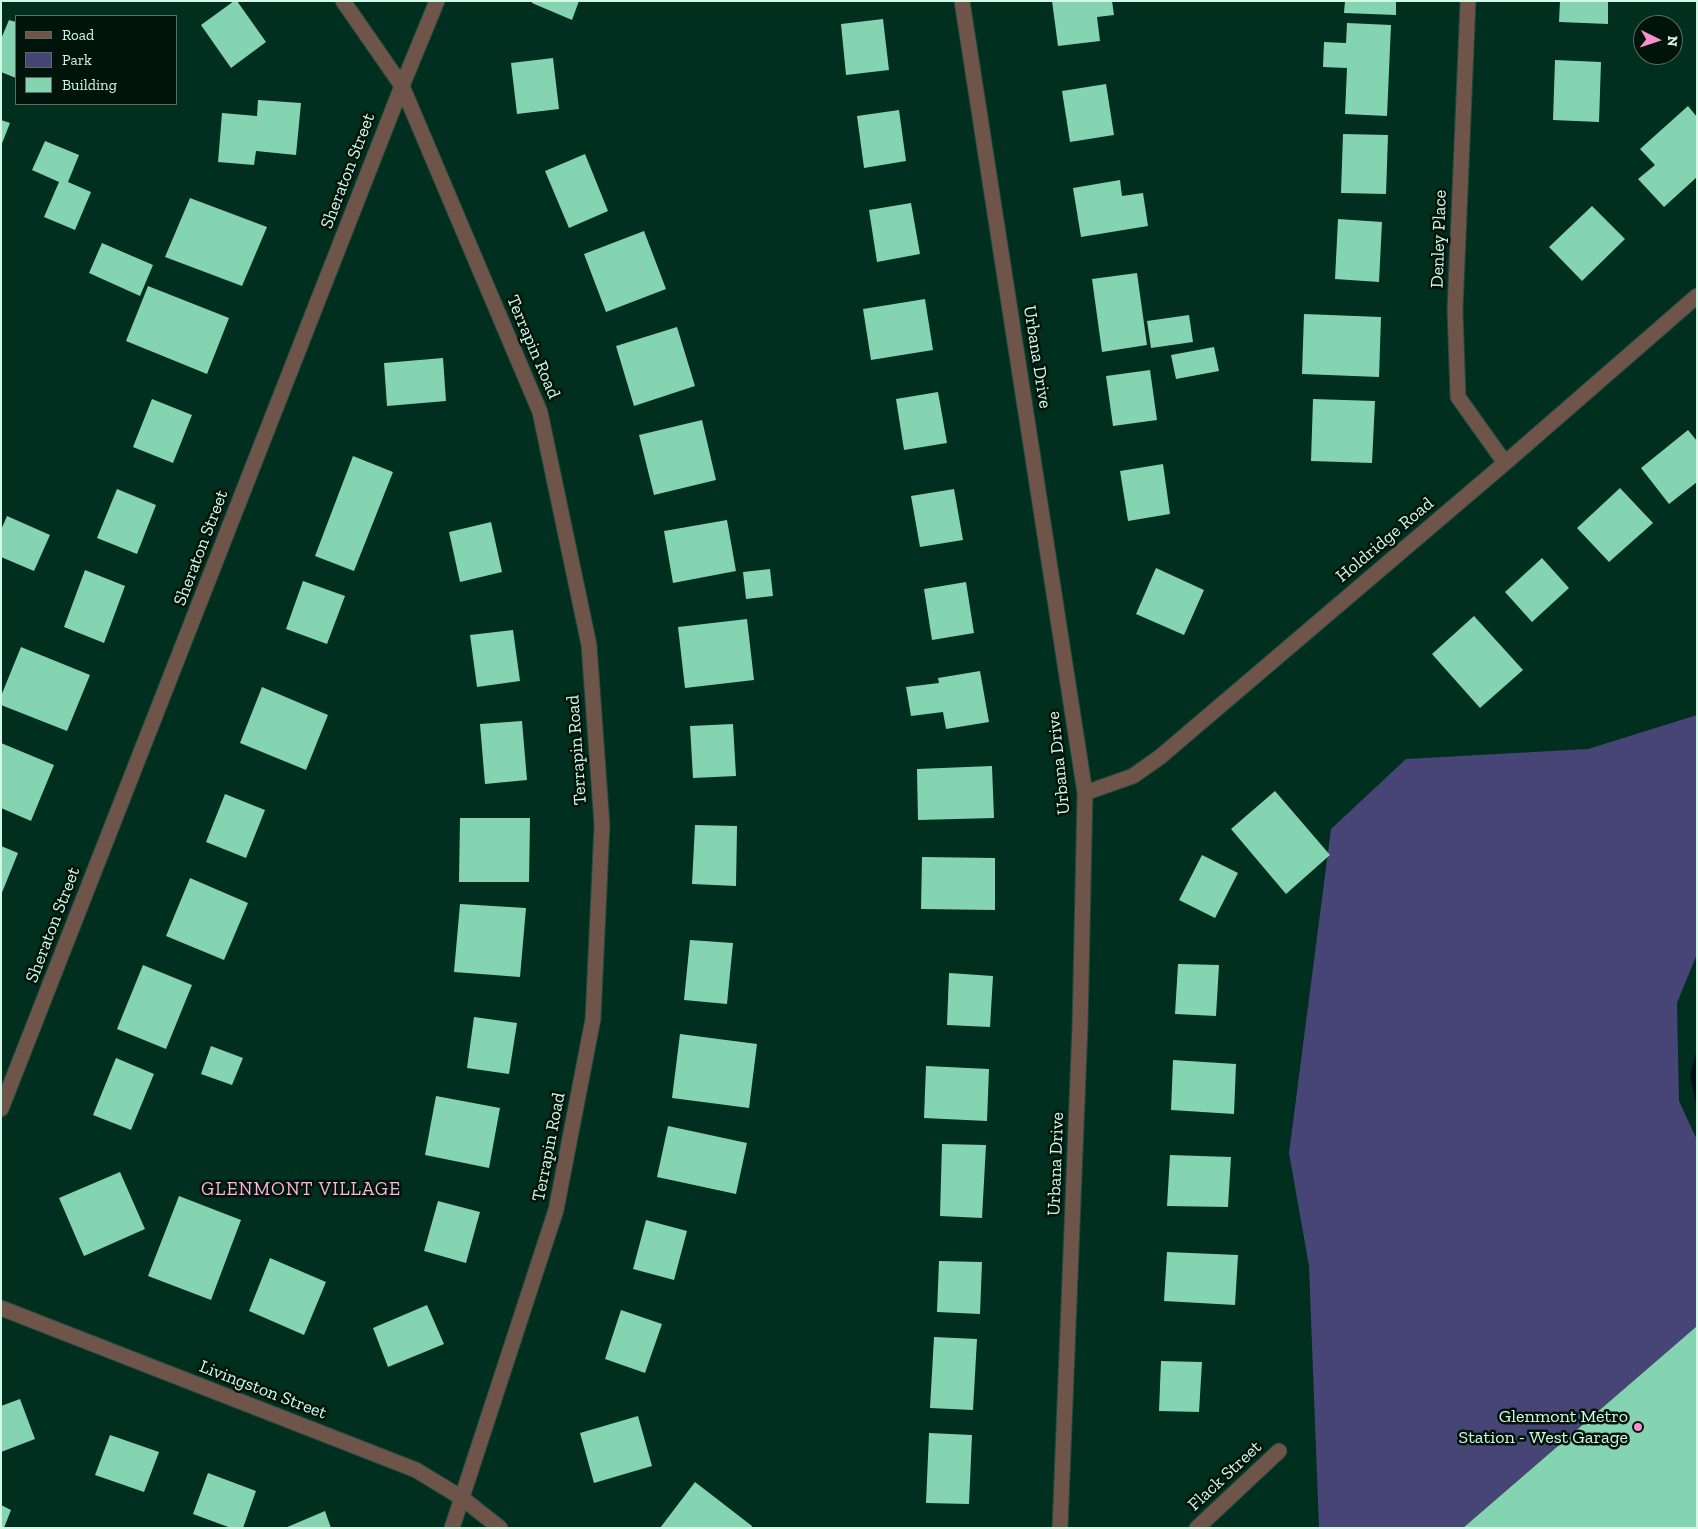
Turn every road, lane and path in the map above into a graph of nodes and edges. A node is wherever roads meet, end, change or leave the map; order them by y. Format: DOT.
graph roads {
  1 [pos="343,1"];
  2 [pos="437,1"];
  3 [pos="962,1"];
  4 [pos="1468,1"];
  5 [pos="402,86"];
  6 [pos="1697,296"];
  7 [pos="1505,463"];
  8 [pos="1085,793"];
  9 [pos="1,1109"];
  10 [pos="1,1308"];
  11 [pos="1279,1451"];
  12 [pos="462,1498"];
  13 [pos="452,1528"];
  14 [pos="500,1528"];
  15 [pos="1060,1528"];
  16 [pos="1196,1528"];
  1 -- 5 [label="street, Terrapin Road"];
  2 -- 5 [label="street, Sheraton Street"];
  3 -- 8 [label="street, Urbana Drive"];
  4 -- 7 [label="street, Denley Place"];
  5 -- 9 [label="street, Sheraton Street"];
  5 -- 12 [label="street, Terrapin Road"];
  6 -- 7 [label="street, Holdridge Road"];
  7 -- 8 [label="street, Holdridge Road"];
  8 -- 15 [label="street, Urbana Drive"];
  10 -- 12 [label="street, Livingston Street"];
  11 -- 16 [label="street, Flack Street"];
  12 -- 13 [label="street, Terrapin Road"];
  12 -- 14 [label="street, Livingston Street"];
}
